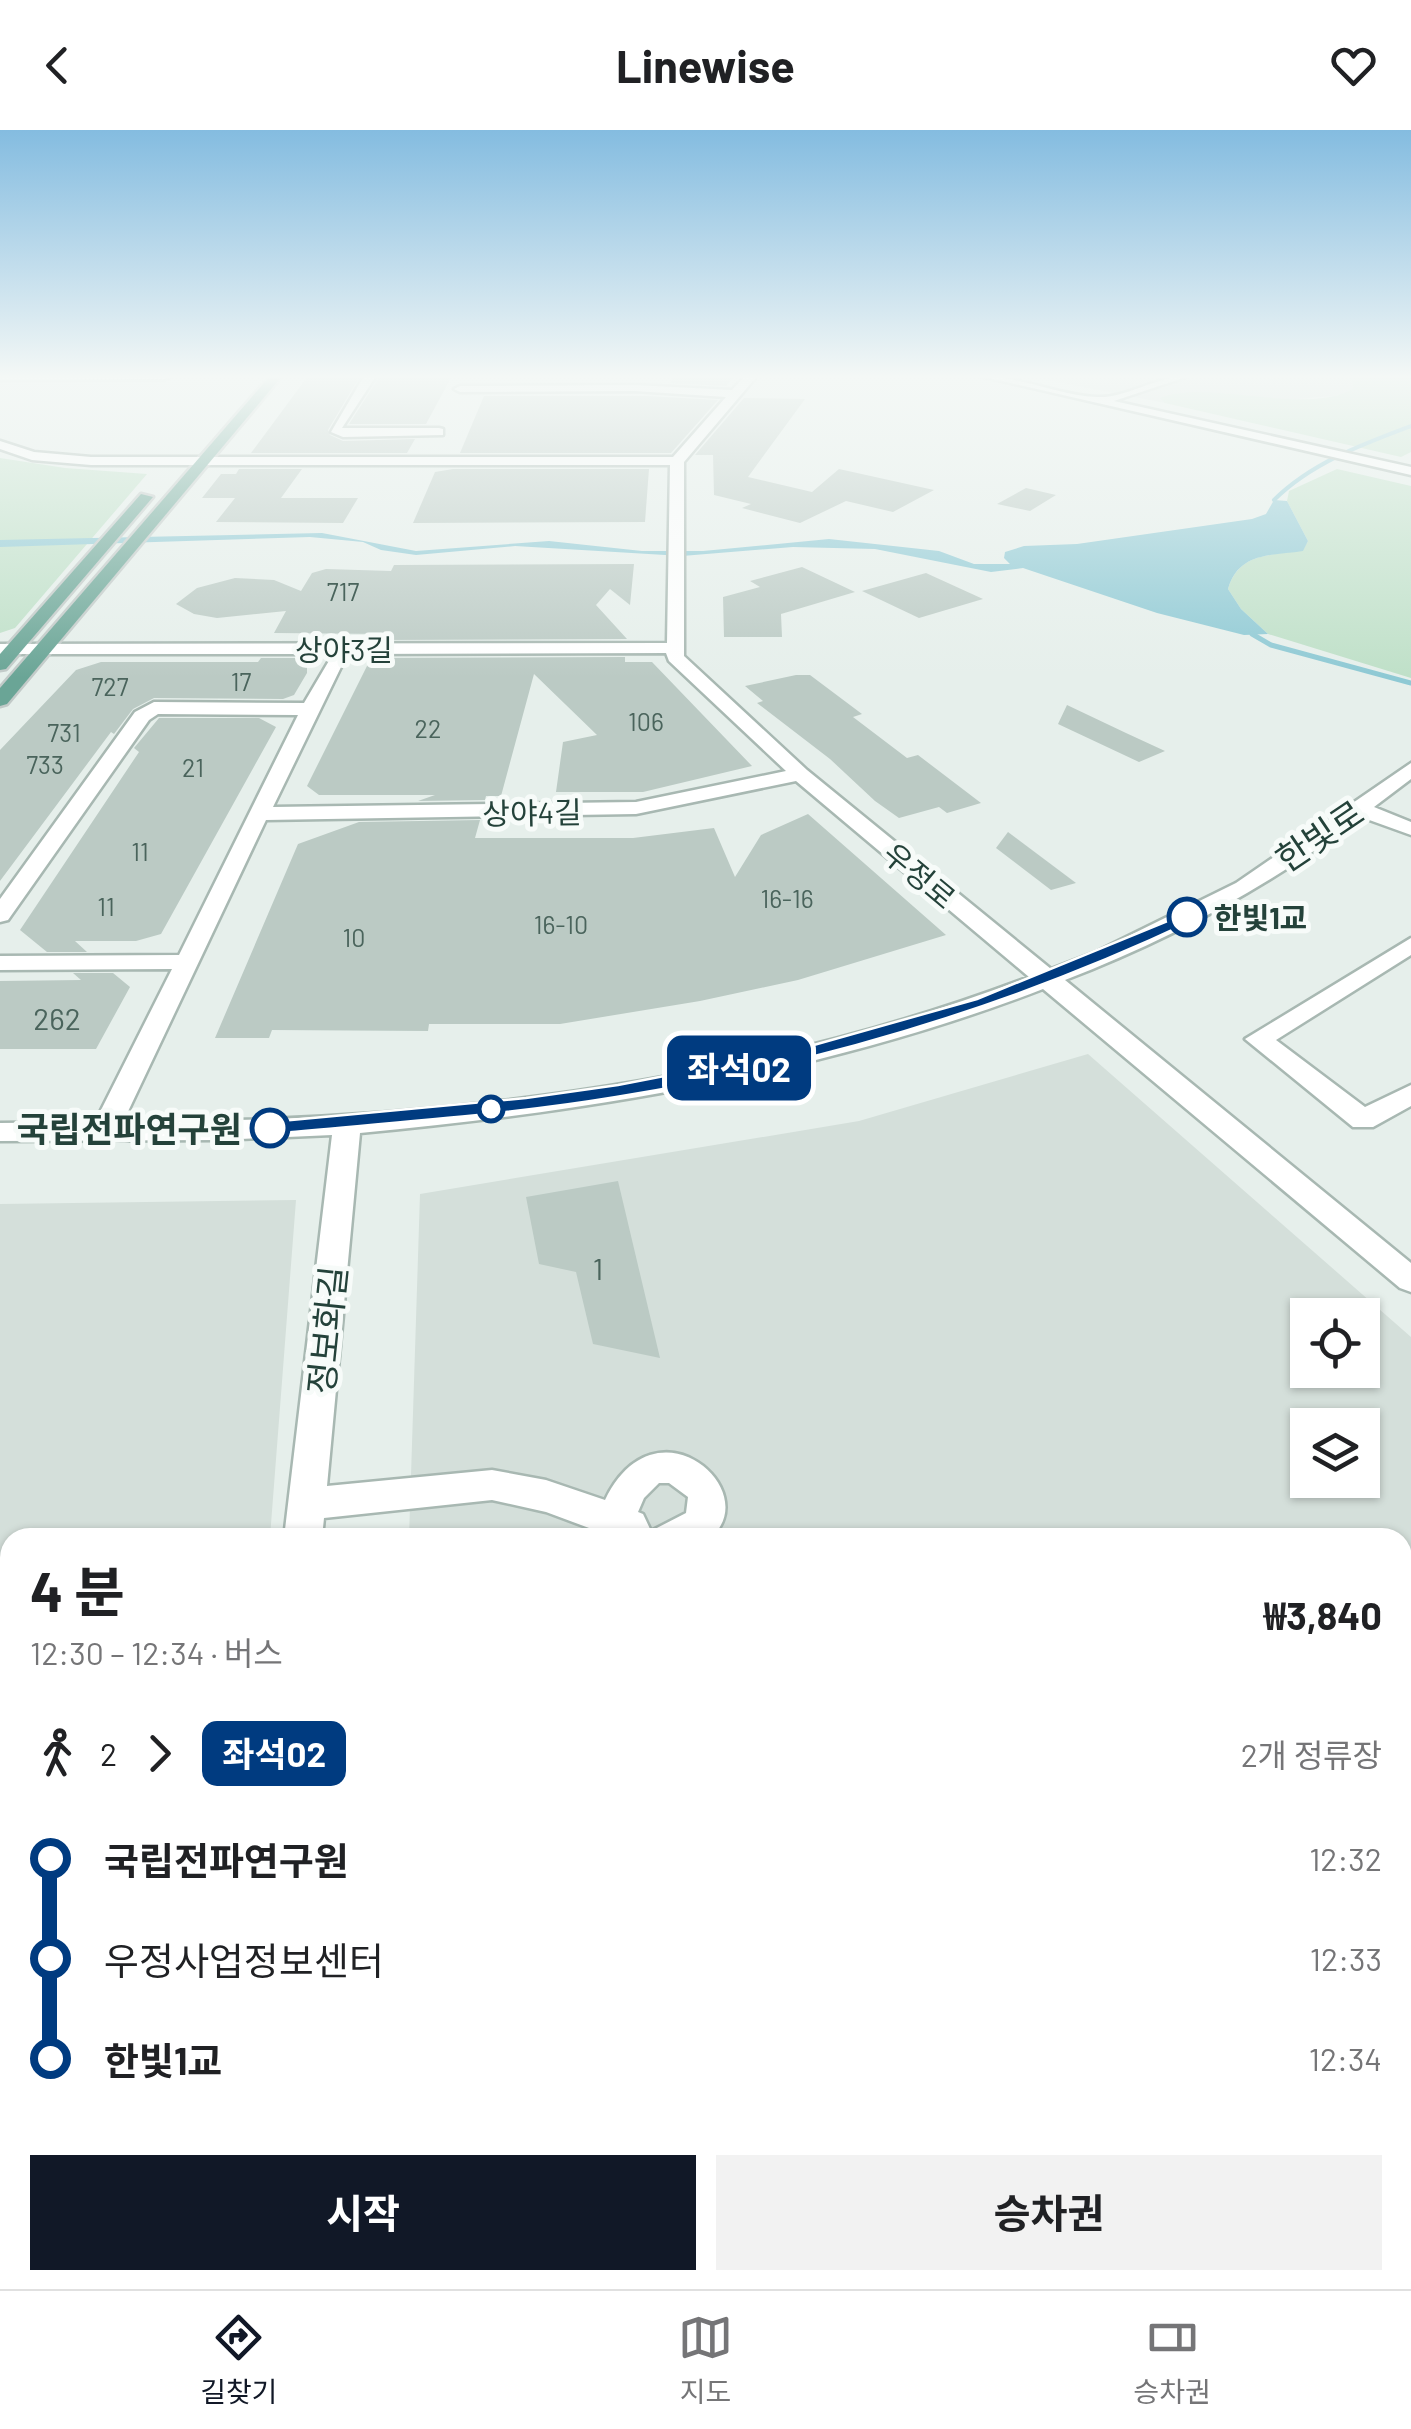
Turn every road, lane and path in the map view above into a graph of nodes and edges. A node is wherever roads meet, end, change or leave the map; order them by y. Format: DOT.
graph roads {
  1 [pos="190,477"];
  2 [pos="677,477"];
  3 [pos="158,486"];
  4 [pos="672,648"];
  5 [pos="8,649"];
  6 [pos="45,649"];
  7 [pos="346,649"];
  8 [pos="0,665"];
  9 [pos="0,700"];
  10 [pos="310,709"];
  11 [pos="1411,769"];
  12 [pos="800,774"];
  13 [pos="1359,809"];
  14 [pos="260,814"];
  15 [pos="1411,828"];
  16 [pos="0,915"];
  17 [pos="1411,945"];
  18 [pos="189,962"];
  19 [pos="0,964"];
  20 [pos="1044,978"];
  21 [pos="1411,1094"];
  22 [pos="347,1122"];
  23 [pos="105,1131"];
  24 [pos="0,1132"];
  25 [pos="1411,1280"];
  26 [pos="304,1521"];
  27 [pos="624,1528"];
  28 [pos="626,1528"];
  29 [pos="694,1528"];
  1 -- 6 [label="main road"];
  2 -- 4 [label="street"];
  3 -- 5 [label="main road"];
  4 -- 7 [label="street, 상야3길"];
  4 -- 12 [label="street, 우정로"];
  5 -- 6 [label="street, 상야3길"];
  5 -- 8 [label="main road"];
  6 -- 7 [label="street, 상야3길"];
  6 -- 9 [label="main road"];
  7 -- 10 [label="street"];
  10 -- 14 [label="street"];
  10 -- 16 [label="street"];
  11 -- 13 [label="street, 한빛로"];
  12 -- 14 [label="street, 상야4길"];
  12 -- 20 [label="street, 우정로"];
  13 -- 15 [label="street"];
  13 -- 20 [label="street, 한빛로"];
  14 -- 18 [label="street"];
  17 -- 21 [label="street"];
  18 -- 19 [label="street"];
  18 -- 23 [label="street"];
  20 -- 22 [label="street, 한빛로"];
  20 -- 25 [label="street, 우정로"];
  22 -- 23 [label="street, 한빛로"];
  22 -- 26 [label="street, 정보화길"];
  23 -- 24 [label="street, 한빛로"];
  26 -- 27 [label="street"];
  28 -- 29 [label="street"];
}
